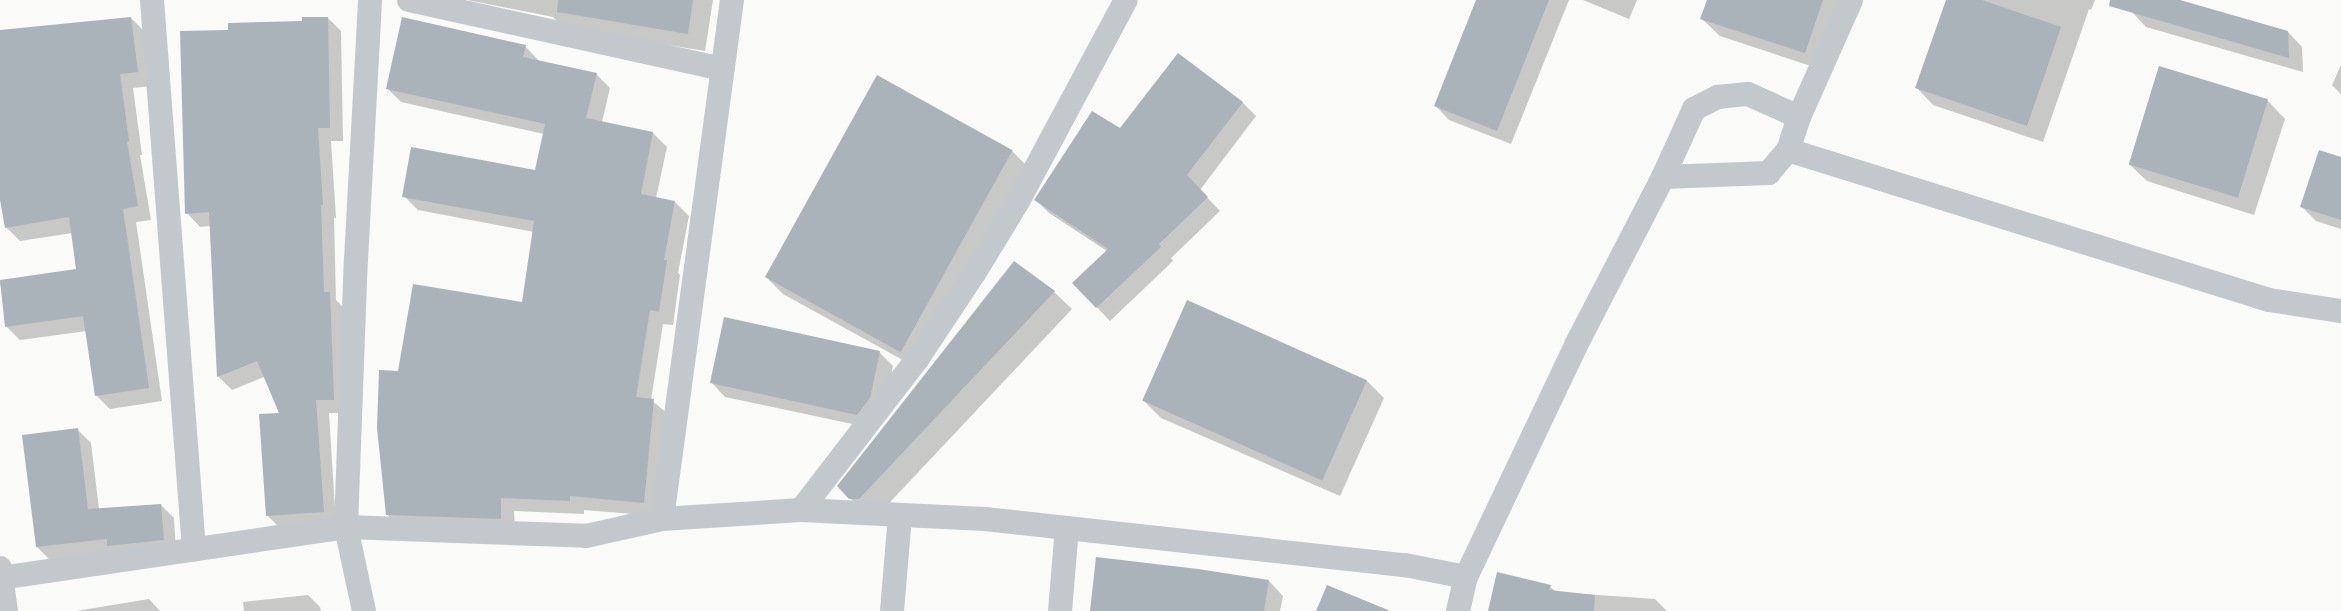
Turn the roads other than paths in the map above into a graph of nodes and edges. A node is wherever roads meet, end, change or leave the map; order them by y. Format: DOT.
graph roads {
  1 [pos="152,0"];
  2 [pos="370,0"];
  3 [pos="409,0"];
  4 [pos="732,0"];
  5 [pos="1126,0"];
  6 [pos="1851,0"];
  7 [pos="723,69"];
  8 [pos="1799,117"];
  9 [pos="1788,150"];
  10 [pos="1663,177"];
  11 [pos="2341,311"];
  12 [pos="801,510"];
  13 [pos="900,514"];
  14 [pos="662,519"];
  15 [pos="346,527"];
  16 [pos="1067,528"];
  17 [pos="194,549"];
  18 [pos="1,573"];
  19 [pos="1466,578"];
  20 [pos="6,611"];
  21 [pos="364,611"];
  22 [pos="892,611"];
  23 [pos="1060,611"];
  24 [pos="1458,611"];
  1 -- 17 [label="street"];
  2 -- 15 [label="street"];
  3 -- 7 [label="street"];
  4 -- 7 [label="street"];
  5 -- 12 [label="street"];
  6 -- 8 [label="street"];
  7 -- 14 [label="street"];
  8 -- 9 [label="street"];
  8 -- 10 [label="street"];
  9 -- 10 [label="street"];
  9 -- 11 [label="street"];
  10 -- 19 [label="street"];
  12 -- 13 [label="street"];
  12 -- 14 [label="street"];
  13 -- 16 [label="street"];
  13 -- 22 [label="street"];
  14 -- 15 [label="street"];
  15 -- 17 [label="street"];
  15 -- 21 [label="street"];
  16 -- 19 [label="street"];
  16 -- 23 [label="street"];
  17 -- 18 [label="street"];
  18 -- 20 [label="street"];
  19 -- 24 [label="street"];
}
